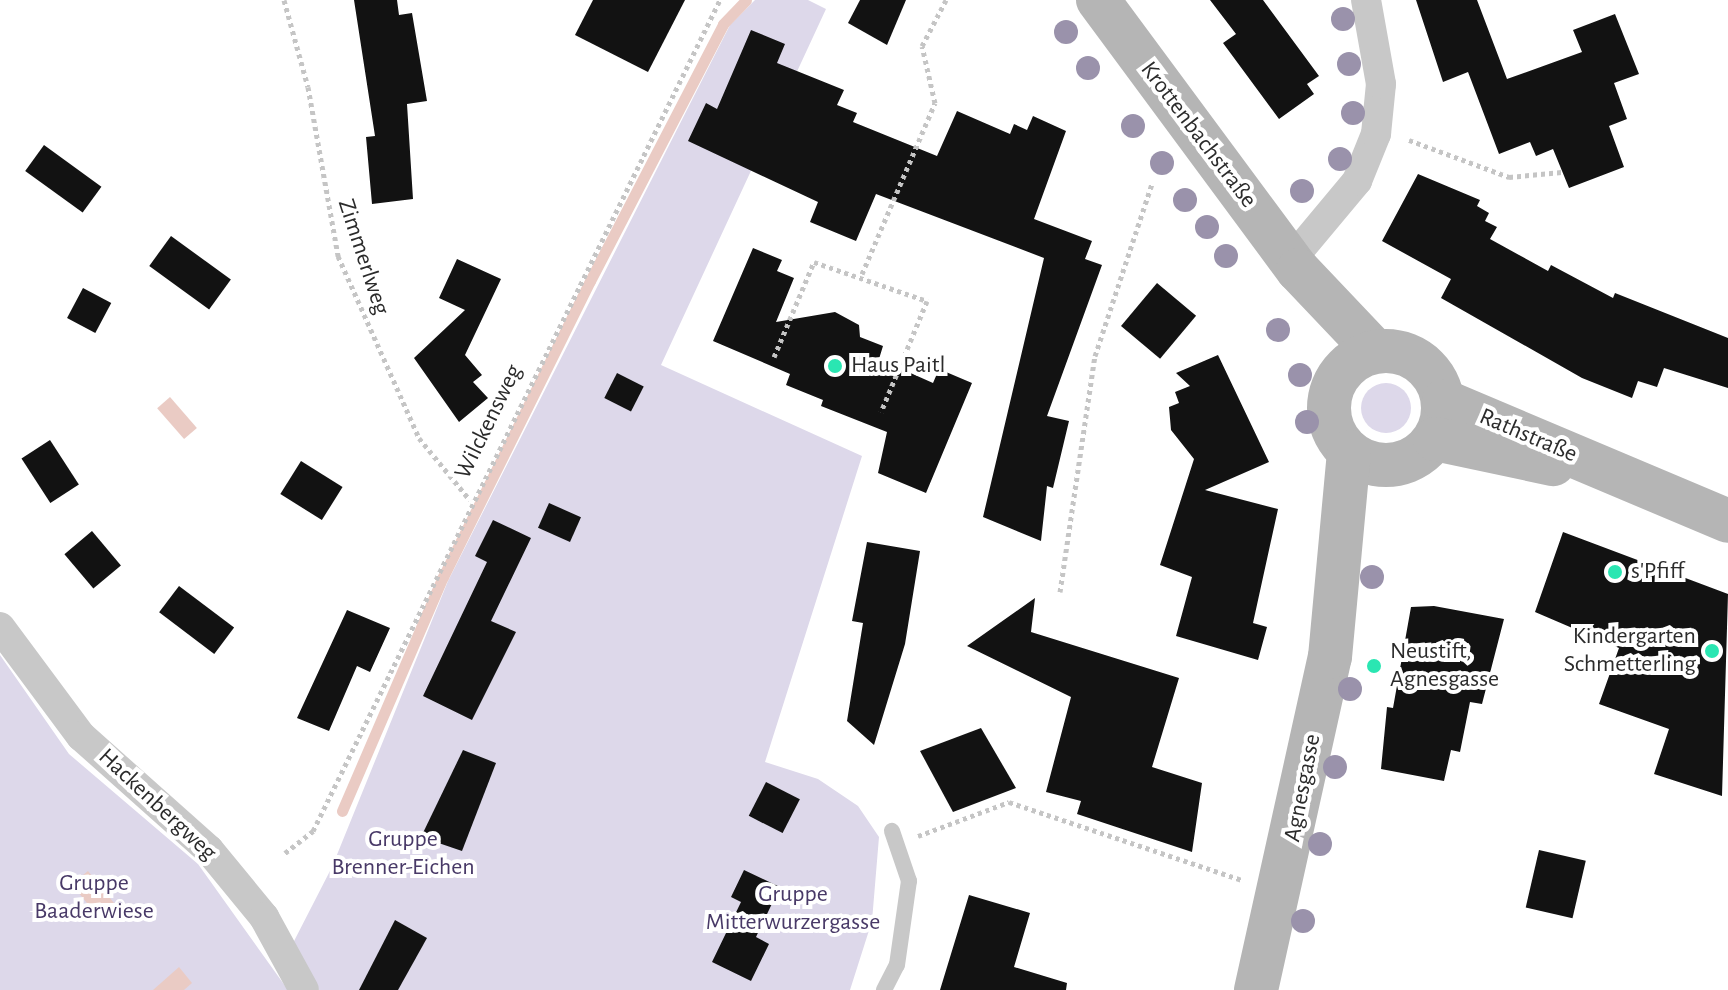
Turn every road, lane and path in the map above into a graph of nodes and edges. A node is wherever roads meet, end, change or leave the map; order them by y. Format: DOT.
graph roads {
  1 [pos="284,0"];
  2 [pos="720,0"];
  3 [pos="946,0"];
  4 [pos="1098,0"];
  5 [pos="1366,0"];
  6 [pos="1376,134"];
  7 [pos="1562,172"];
  8 [pos="1152,184"];
  9 [pos="1295,265"];
  10 [pos="862,274"];
  11 [pos="774,357"];
  12 [pos="1358,362"];
  13 [pos="881,412"];
  14 [pos="1440,420"];
  15 [pos="1349,452"];
  16 [pos="1395,465"];
  17 [pos="470,500"];
  18 [pos="1728,521"];
  19 [pos="1342,584"];
  20 [pos="1060,592"];
  21 [pos="0,627"];
  22 [pos="895,838"];
  23 [pos="285,853"];
  24 [pos="1279,895"];
  25 [pos="304,990"];
  26 [pos="884,990"];
  27 [pos="1256,990"];
  1 -- 17 [label="path, Zimmerlweg"];
  2 -- 17 [label="path, Wilckensweg"];
  3 -- 10 [label="path"];
  4 -- 9 [label="main road, Krottenbachstraße"];
  5 -- 6 [label="street"];
  6 -- 7 [label="path"];
  6 -- 9 [label="street"];
  8 -- 20 [label="path"];
  9 -- 12 [label="main road, Krottenbachstraße"];
  10 -- 11 [label="path"];
  10 -- 13 [label="path"];
  12 -- 14 [label="main road"];
  12 -- 15 [label="main road"];
  14 -- 16 [label="main road"];
  14 -- 18 [label="main road, Rathstraße"];
  15 -- 16 [label="main road"];
  15 -- 19 [label="main road, Agnesgasse"];
  16 -- 19 [label="main road, Agnesgasse"];
  17 -- 23 [label="path, Wilckensweg"];
  19 -- 24 [label="main road, Agnesgasse"];
  21 -- 25 [label="street, Hackenbergweg"];
  22 -- 24 [label="path"];
  22 -- 26 [label="lane"];
  24 -- 27 [label="main road, Agnesgasse"];
}
